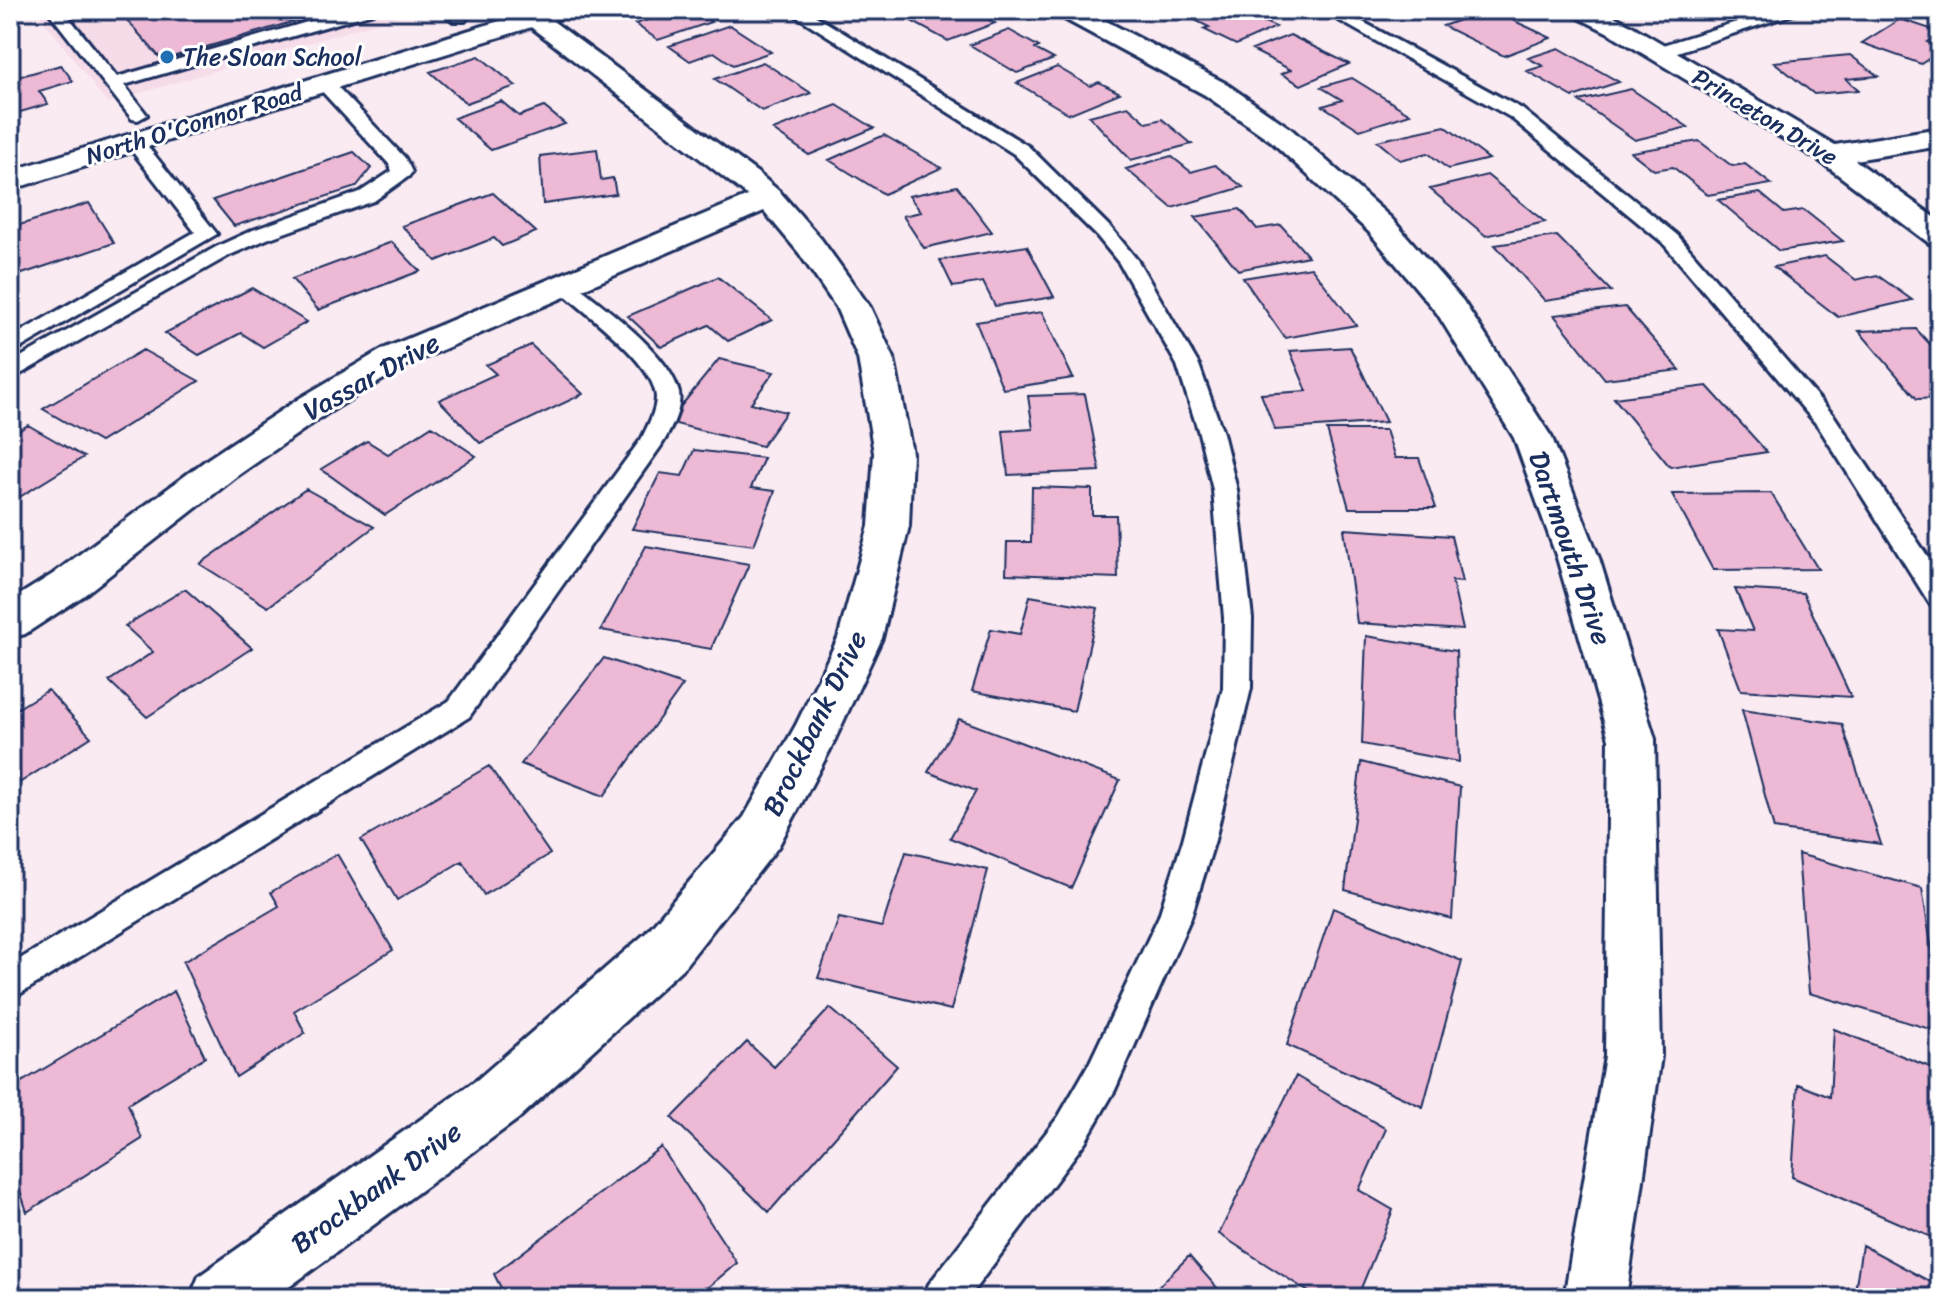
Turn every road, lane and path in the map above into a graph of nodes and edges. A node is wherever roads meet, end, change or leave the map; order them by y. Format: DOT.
graph roads {
  1 [pos="55,10"];
  2 [pos="367,10"];
  3 [pos="487,10"];
  4 [pos="795,10"];
  5 [pos="1066,10"];
  6 [pos="1329,10"];
  7 [pos="1582,10"];
  8 [pos="1791,10"];
  9 [pos="538,13"];
  10 [pos="454,14"];
  11 [pos="1659,52"];
  12 [pos="113,83"];
  13 [pos="324,83"];
  14 [pos="142,131"];
  15 [pos="1940,137"];
  16 [pos="38,145"];
  17 [pos="1830,155"];
  18 [pos="10,181"];
  19 [pos="769,198"];
  20 [pos="1940,236"];
  21 [pos="564,284"];
  22 [pos="10,347"];
  23 [pos="10,373"];
  24 [pos="1940,597"];
  25 [pos="10,622"];
  26 [pos="10,984"];
  27 [pos="221,1298"];
  28 [pos="943,1298"];
  29 [pos="1595,1298"];
  1 -- 12 [label="lane"];
  2 -- 12 [label="lane"];
  3 -- 10 [label="street, North O'Connor Road"];
  4 -- 28 [label="lane"];
  5 -- 29 [label="street, Dartmouth Drive"];
  6 -- 24 [label="lane"];
  7 -- 11 [label="street, Princeton Drive"];
  8 -- 11 [label="lane"];
  9 -- 13 [label="street, North O'Connor Road"];
  9 -- 19 [label="street, Brockbank Drive"];
  10 -- 14 [label="street, North O'Connor Road"];
  11 -- 17 [label="street, Princeton Drive"];
  12 -- 14 [label="lane"];
  13 -- 14 [label="street, North O'Connor Road"];
  13 -- 23 [label="lane"];
  14 -- 16 [label="street, North O'Connor Road"];
  14 -- 18 [label="street, North O'Connor Road"];
  14 -- 22 [label="lane"];
  15 -- 17 [label="street"];
  17 -- 20 [label="street, Princeton Drive"];
  19 -- 21 [label="street, Vassar Drive"];
  19 -- 27 [label="street, Brockbank Drive"];
  21 -- 25 [label="street, Vassar Drive"];
  21 -- 26 [label="lane"];
}
